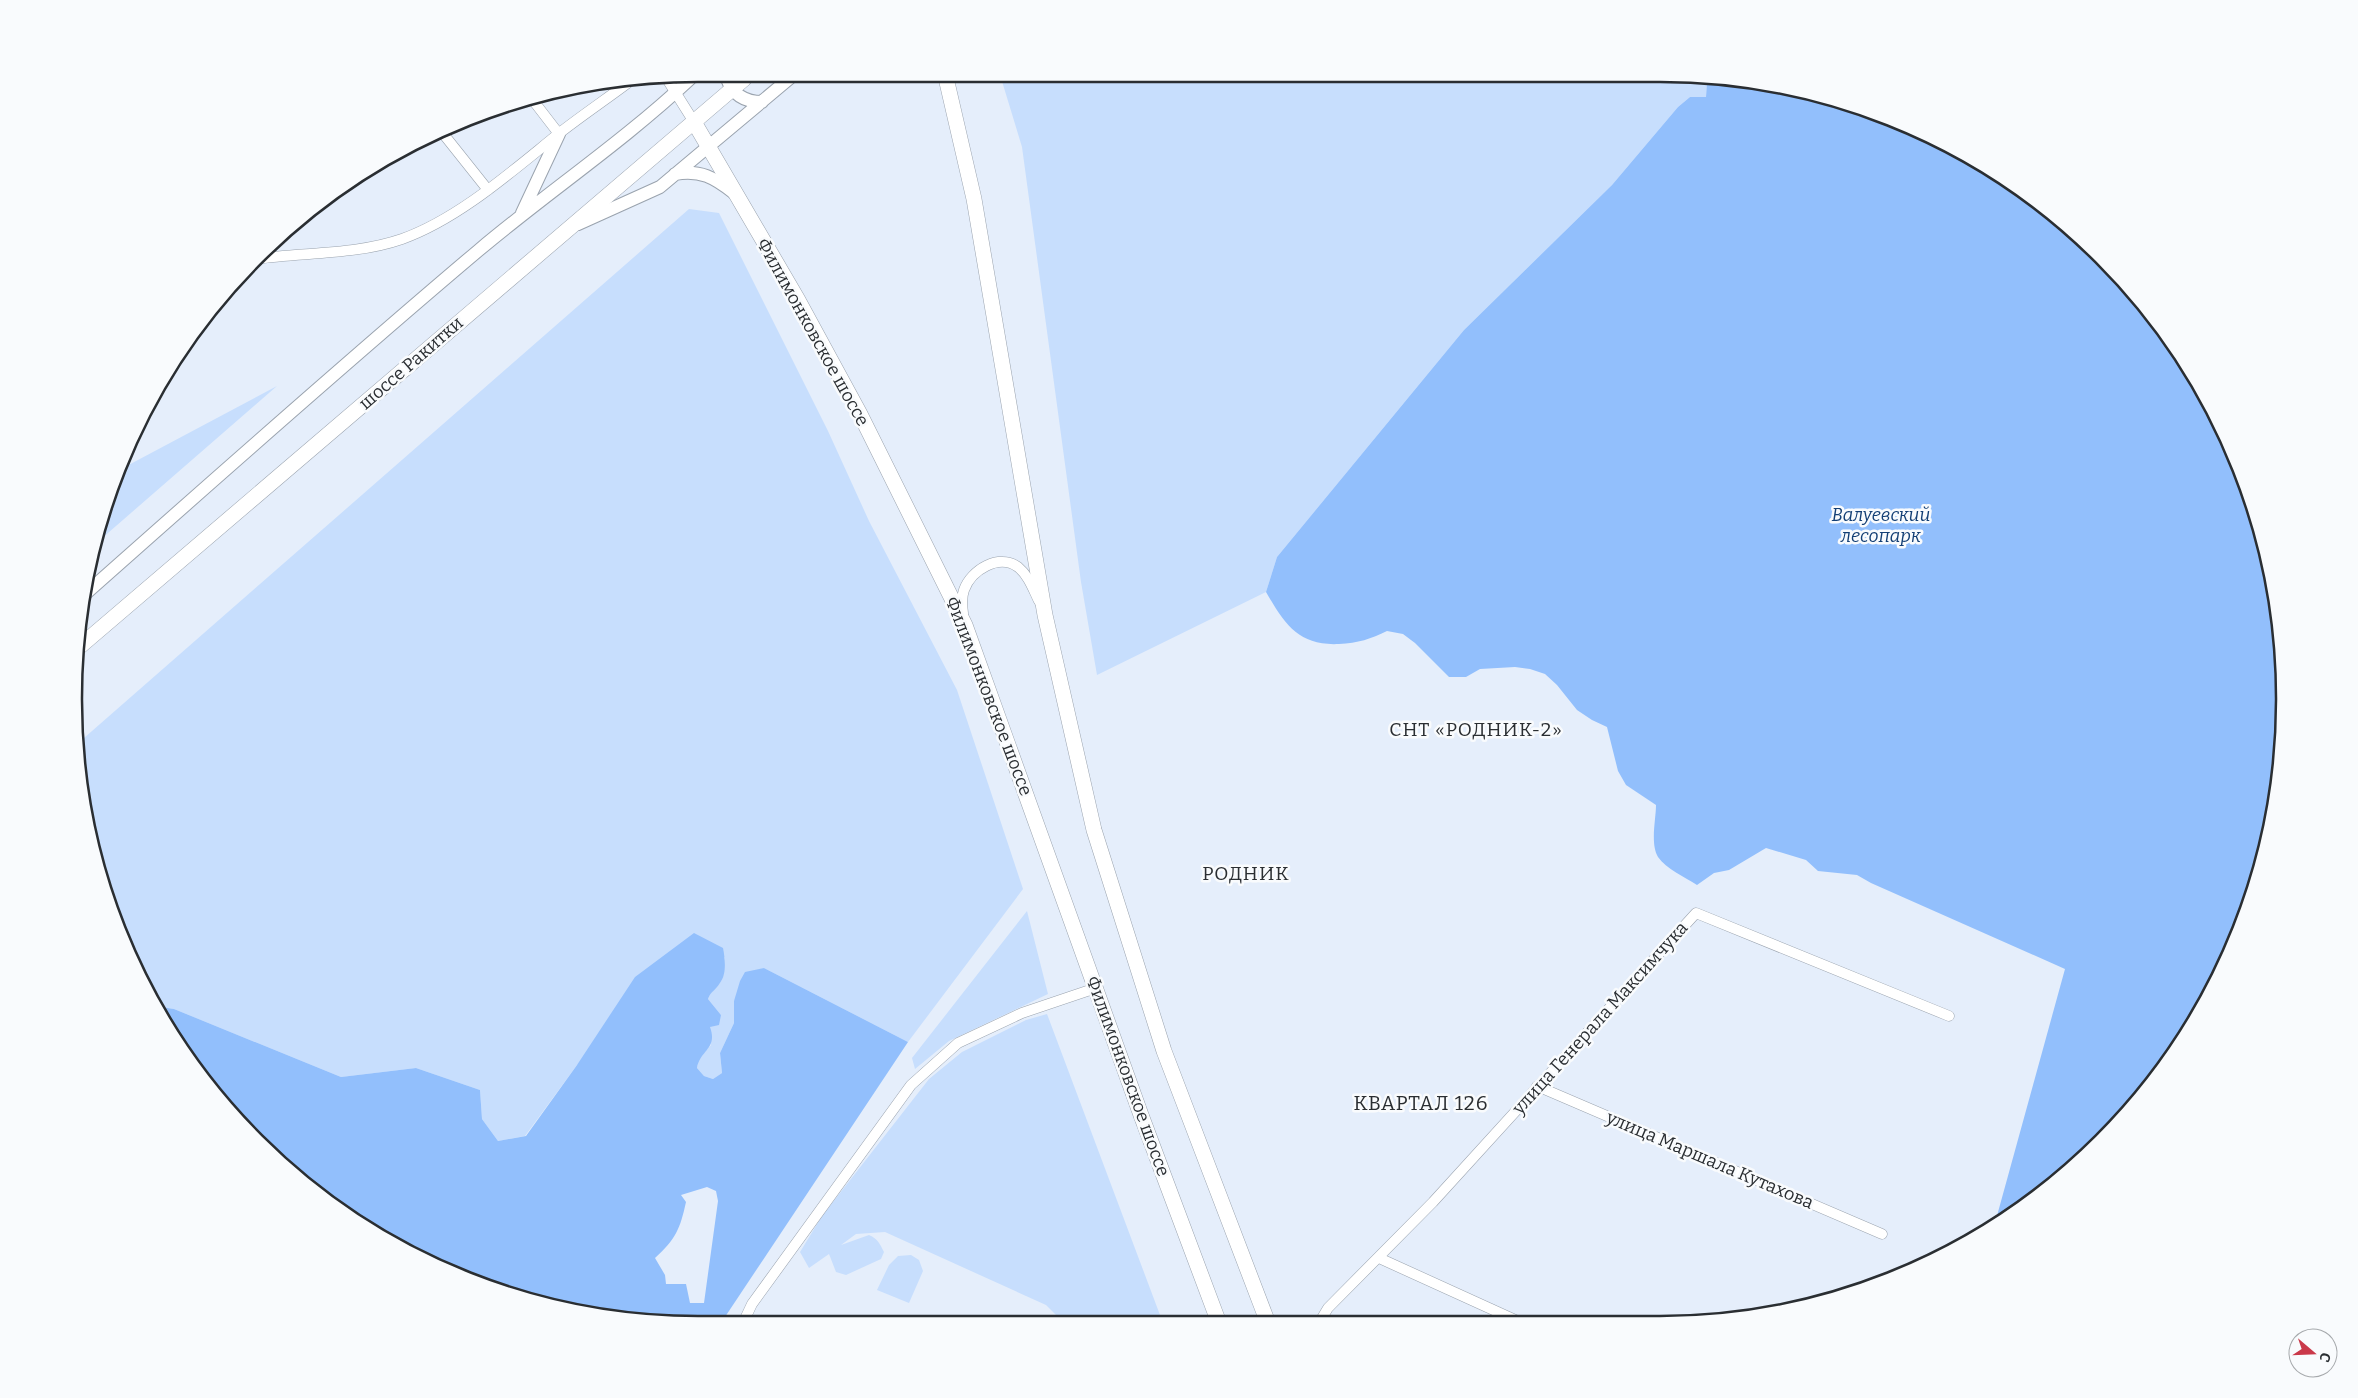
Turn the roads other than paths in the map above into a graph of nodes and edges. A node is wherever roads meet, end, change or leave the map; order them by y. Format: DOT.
graph roads {
  1 [pos="785,82"];
  2 [pos="947,82"];
  3 [pos="670,83"];
  4 [pos="686,83"];
  5 [pos="729,84"];
  6 [pos="621,88"];
  7 [pos="675,93"];
  8 [pos="762,102"];
  9 [pos="536,105"];
  10 [pos="694,122"];
  11 [pos="559,134"];
  12 [pos="446,137"];
  13 [pos="708,148"];
  14 [pos="675,174"];
  15 [pos="488,190"];
  16 [pos="734,193"];
  17 [pos="521,216"];
  18 [pos="567,230"];
  19 [pos="269,258"];
  20 [pos="93,587"];
  21 [pos="1046,615"];
  22 [pos="965,625"];
  23 [pos="86,641"];
  24 [pos="1096,988"];
  25 [pos="1949,1016"];
  26 [pos="1538,1086"];
  27 [pos="1882,1234"];
  28 [pos="1378,1258"];
  29 [pos="746,1316"];
  30 [pos="1215,1316"];
  31 [pos="1265,1316"];
  32 [pos="1323,1316"];
  33 [pos="1506,1316"];
  1 -- 8 [label="street"];
  2 -- 21 [label="main road"];
  3 -- 7 [label="street, Филимонковское шоссе"];
  4 -- 7 [label="street"];
  5 -- 8 [label="street"];
  5 -- 10 [label="main road, шоссе Ракитки"];
  6 -- 11 [label="street"];
  7 -- 10 [label="street, Филимонковское шоссе"];
  7 -- 17 [label="street"];
  8 -- 13 [label="street"];
  9 -- 11 [label="street"];
  10 -- 13 [label="main road, Филимонковское шоссе"];
  10 -- 18 [label="main road, шоссе Ракитки"];
  11 -- 15 [label="street"];
  11 -- 17 [label="street"];
  12 -- 15 [label="street"];
  13 -- 14 [label="street"];
  13 -- 16 [label="main road, Филимонковское шоссе"];
  14 -- 16 [label="street"];
  14 -- 18 [label="street"];
  15 -- 19 [label="street"];
  16 -- 22 [label="main road, Филимонковское шоссе"];
  17 -- 20 [label="street"];
  18 -- 23 [label="main road, шоссе Ракитки"];
  21 -- 22 [label="street"];
  21 -- 31 [label="main road"];
  22 -- 24 [label="main road, Филимонковское шоссе"];
  24 -- 29 [label="street"];
  24 -- 30 [label="main road, Филимонковское шоссе"];
  25 -- 26 [label="street, улица Генерала Максимчука"];
  26 -- 27 [label="street, улица Маршала Кутахова"];
  26 -- 28 [label="street, улица Генерала Максимчука"];
  28 -- 32 [label="street, улица Генерала Максимчука"];
  28 -- 33 [label="street"];
}
